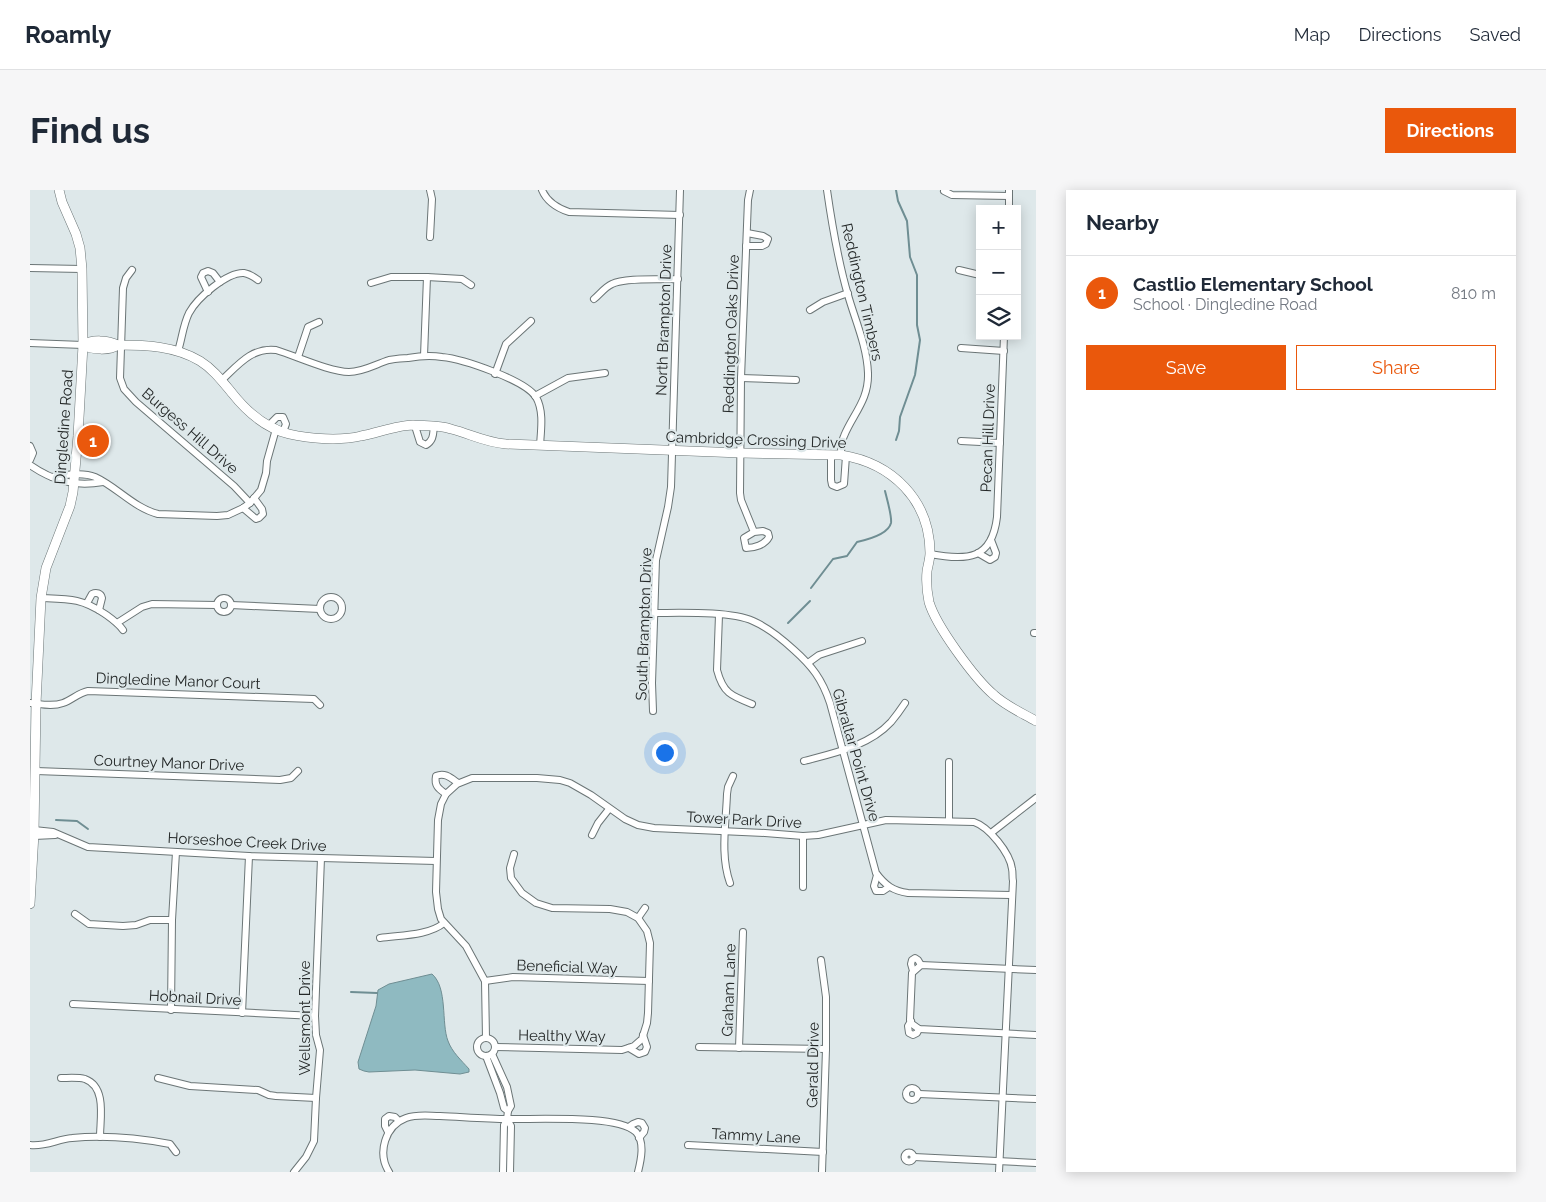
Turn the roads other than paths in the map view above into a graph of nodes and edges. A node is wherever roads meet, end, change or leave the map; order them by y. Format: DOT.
graph roads {
  1 [pos="59,190"];
  2 [pos="430,190"];
  3 [pos="542,190"];
  4 [pos="680,190"];
  5 [pos="750,190"];
  6 [pos="827,190"];
  7 [pos="944,191"];
  8 [pos="1009,193"];
  9 [pos="680,215"];
  10 [pos="747,233"];
  11 [pos="430,237"];
  12 [pos="746,246"];
  13 [pos="30,268"];
  14 [pos="82,269"];
  15 [pos="132,270"];
  16 [pos="959,270"];
  17 [pos="976,274"];
  18 [pos="427,277"];
  19 [pos="678,279"];
  20 [pos="258,280"];
  21 [pos="220,282"];
  22 [pos="371,283"];
  23 [pos="471,285"];
  24 [pos="208,292"];
  25 [pos="848,293"];
  26 [pos="594,299"];
  27 [pos="810,310"];
  28 [pos="532,321"];
  29 [pos="319,322"];
  30 [pos="1004,340"];
  31 [pos="30,343"];
  32 [pos="83,345"];
  33 [pos="120,345"];
  34 [pos="961,348"];
  35 [pos="178,351"];
  36 [pos="1004,351"];
  37 [pos="424,356"];
  38 [pos="298,357"];
  39 [pos="605,373"];
  40 [pos="495,374"];
  41 [pos="741,378"];
  42 [pos="222,380"];
  43 [pos="796,380"];
  44 [pos="535,396"];
  45 [pos="414,426"];
  46 [pos="434,426"];
  47 [pos="276,429"];
  48 [pos="961,441"];
  49 [pos="1000,443"];
  50 [pos="540,445"];
  51 [pos="30,446"];
  52 [pos="671,450"];
  53 [pos="741,454"];
  54 [pos="831,455"];
  55 [pos="844,455"];
  56 [pos="30,460"];
  57 [pos="30,465"];
  58 [pos="75,479"];
  59 [pos="252,500"];
  60 [pos="244,508"];
  61 [pos="754,532"];
  62 [pos="991,540"];
  63 [pos="978,553"];
  64 [pos="930,554"];
  65 [pos="41,598"];
  66 [pos="87,603"];
  67 [pos="320,609"];
  68 [pos="99,610"];
  69 [pos="654,613"];
  70 [pos="719,615"];
  71 [pos="117,623"];
  72 [pos="123,630"];
  73 [pos="862,641"];
  74 [pos="808,663"];
  75 [pos="906,703"];
  76 [pos="33,704"];
  77 [pos="752,704"];
  78 [pos="320,705"];
  79 [pos="654,711"];
  80 [pos="1036,721"];
  81 [pos="843,750"];
  82 [pos="804,761"];
  83 [pos="949,762"];
  84 [pos="36,771"];
  85 [pos="298,771"];
  86 [pos="733,776"];
  87 [pos="458,783"];
  88 [pos="446,794"];
  89 [pos="1036,798"];
  90 [pos="609,809"];
  91 [pos="949,820"];
  92 [pos="862,824"];
  93 [pos="725,831"];
  94 [pos="33,833"];
  95 [pos="991,833"];
  96 [pos="592,835"];
  97 [pos="803,836"];
  98 [pos="176,852"];
  99 [pos="514,854"];
  100 [pos="249,856"];
  101 [pos="321,858"];
  102 [pos="436,861"];
  103 [pos="877,875"];
  104 [pos="730,883"];
  105 [pos="803,886"];
  106 [pos="889,887"];
  107 [pos="1012,895"];
  108 [pos="30,904"];
  109 [pos="645,908"];
  110 [pos="75,914"];
  111 [pos="638,918"];
  112 [pos="172,920"];
  113 [pos="444,923"];
  114 [pos="744,932"];
  115 [pos="380,938"];
  116 [pos="821,960"];
  117 [pos="1008,969"];
  118 [pos="1036,970"];
  119 [pos="485,982"];
  120 [pos="649,982"];
  121 [pos="73,1004"];
  122 [pos="170,1010"];
  123 [pos="242,1013"];
  124 [pos="315,1016"];
  125 [pos="1006,1034"];
  126 [pos="643,1035"];
  127 [pos="1036,1035"];
  128 [pos="486,1038"];
  129 [pos="699,1047"];
  130 [pos="629,1048"];
  131 [pos="739,1048"];
  132 [pos="826,1049"];
  133 [pos="491,1052"];
  134 [pos="61,1078"];
  135 [pos="158,1078"];
  136 [pos="919,1094"];
  137 [pos="316,1098"];
  138 [pos="1003,1098"];
  139 [pos="1036,1099"];
  140 [pos="507,1119"];
  141 [pos="399,1121"];
  142 [pos="630,1128"];
  143 [pos="388,1132"];
  144 [pos="100,1138"];
  145 [pos="639,1138"];
  146 [pos="688,1145"];
  147 [pos="30,1146"];
  148 [pos="176,1152"];
  149 [pos="823,1152"];
  150 [pos="914,1157"];
  151 [pos="1000,1161"];
  152 [pos="1036,1163"];
  153 [pos="386,1170"];
  154 [pos="294,1172"];
  155 [pos="503,1172"];
  156 [pos="510,1172"];
  157 [pos="638,1172"];
  158 [pos="822,1172"];
  159 [pos="999,1172"];
  1 -- 14 [label="street, Dingledine Road"];
  2 -- 11 [label="street"];
  3 -- 9 [label="street"];
  4 -- 9 [label="street, North Brampton Drive"];
  5 -- 10 [label="street, Reddington Oaks Drive"];
  6 -- 25 [label="street, Reddington Timbers"];
  7 -- 8 [label="street"];
  9 -- 19 [label="street, North Brampton Drive"];
  10 -- 12 [label="street, Reddington Oaks Drive"];
  10 -- 12 [label="street, Reddington Oaks Drive"];
  12 -- 41 [label="street, Reddington Oaks Drive"];
  13 -- 14 [label="street"];
  14 -- 32 [label="street, Dingledine Road"];
  15 -- 33 [label="street, Burgess Hill Drive"];
  16 -- 17 [label="street"];
  18 -- 22 [label="street"];
  18 -- 23 [label="street"];
  18 -- 37 [label="street"];
  19 -- 26 [label="street"];
  19 -- 52 [label="street, North Brampton Drive"];
  20 -- 21 [label="street"];
  21 -- 24 [label="street"];
  21 -- 24 [label="street"];
  24 -- 35 [label="street"];
  25 -- 27 [label="street"];
  25 -- 55 [label="street, Reddington Timbers"];
  28 -- 40 [label="street"];
  29 -- 38 [label="street"];
  30 -- 36 [label="street, Pecan Hill Drive"];
  31 -- 32 [label="street"];
  32 -- 33 [label="street, Cambridge Crossing Drive"];
  32 -- 58 [label="street, Dingledine Road"];
  33 -- 35 [label="street, Cambridge Crossing Drive"];
  33 -- 59 [label="street, Burgess Hill Drive"];
  34 -- 36 [label="street"];
  35 -- 42 [label="street, Cambridge Crossing Drive"];
  36 -- 49 [label="street, Pecan Hill Drive"];
  37 -- 38 [label="street"];
  37 -- 40 [label="street"];
  38 -- 42 [label="street"];
  39 -- 44 [label="street"];
  40 -- 44 [label="street"];
  41 -- 43 [label="street"];
  41 -- 53 [label="street, Reddington Oaks Drive"];
  42 -- 47 [label="street, Cambridge Crossing Drive"];
  44 -- 50 [label="street"];
  45 -- 46 [label="street, Cambridge Crossing Drive"];
  45 -- 46 [label="street"];
  45 -- 47 [label="street, Cambridge Crossing Drive"];
  46 -- 50 [label="street, Cambridge Crossing Drive"];
  47 -- 59 [label="street"];
  48 -- 49 [label="street"];
  49 -- 62 [label="street, Pecan Hill Drive"];
  50 -- 52 [label="street, Cambridge Crossing Drive"];
  51 -- 56 [label="street"];
  52 -- 53 [label="street, Cambridge Crossing Drive"];
  52 -- 69 [label="street, South Brampton Drive"];
  53 -- 54 [label="street, Cambridge Crossing Drive"];
  53 -- 61 [label="street, Reddington Oaks Drive"];
  54 -- 55 [label="street, Cambridge Crossing Drive"];
  54 -- 55 [label="street, Reddington Timbers"];
  55 -- 64 [label="street, Cambridge Crossing Drive"];
  57 -- 58 [label="street"];
  58 -- 60 [label="street"];
  58 -- 65 [label="street, Dingledine Road"];
  59 -- 60 [label="street"];
  59 -- 60 [label="street"];
  62 -- 63 [label="street"];
  62 -- 63 [label="street, Pecan Hill Drive"];
  63 -- 64 [label="street, Pecan Hill Drive"];
  64 -- 80 [label="street, Cambridge Crossing Drive"];
  65 -- 66 [label="street"];
  65 -- 76 [label="street, Dingledine Road"];
  66 -- 68 [label="street"];
  66 -- 68 [label="street"];
  67 -- 71 [label="street"];
  68 -- 71 [label="street"];
  69 -- 70 [label="street, Gibraltar Point Drive"];
  69 -- 79 [label="street, South Brampton Drive"];
  70 -- 74 [label="street, Gibraltar Point Drive"];
  70 -- 77 [label="street"];
  71 -- 72 [label="street"];
  73 -- 74 [label="street"];
  74 -- 81 [label="street, Gibraltar Point Drive"];
  75 -- 81 [label="street"];
  76 -- 78 [label="street, Dingledine Manor Court"];
  76 -- 84 [label="street, Dingledine Road"];
  81 -- 82 [label="street"];
  81 -- 92 [label="street, Gibraltar Point Drive"];
  83 -- 91 [label="street"];
  84 -- 85 [label="street, Courtney Manor Drive"];
  84 -- 94 [label="street, Dingledine Road"];
  86 -- 93 [label="street"];
  87 -- 88 [label="street, Tower Park Drive"];
  87 -- 88 [label="street"];
  87 -- 90 [label="street, Tower Park Drive"];
  88 -- 102 [label="street"];
  89 -- 95 [label="street"];
  90 -- 93 [label="street, Tower Park Drive"];
  90 -- 96 [label="street"];
  91 -- 92 [label="street, Tower Park Drive"];
  91 -- 95 [label="street, Tower Park Drive"];
  92 -- 97 [label="street, Tower Park Drive"];
  92 -- 103 [label="street, Gibraltar Point Drive"];
  93 -- 97 [label="street, Tower Park Drive"];
  93 -- 104 [label="street"];
  94 -- 98 [label="street, Horseshoe Creek Drive"];
  94 -- 108 [label="street, Dingledine Road"];
  95 -- 107 [label="street, Tower Park Drive"];
  97 -- 105 [label="street"];
  98 -- 100 [label="street, Horseshoe Creek Drive"];
  98 -- 112 [label="street"];
  99 -- 111 [label="street"];
  100 -- 101 [label="street, Horseshoe Creek Drive"];
  100 -- 123 [label="street"];
  101 -- 102 [label="street, Horseshoe Creek Drive"];
  101 -- 124 [label="street, Wellsmont Drive"];
  102 -- 113 [label="street"];
  103 -- 106 [label="street, Gibraltar Point Drive"];
  103 -- 106 [label="street, Gibraltar Point Drive"];
  106 -- 107 [label="street, Gibraltar Point Drive"];
  107 -- 117 [label="street, Tower Park Drive"];
  109 -- 111 [label="street"];
  110 -- 112 [label="street"];
  111 -- 120 [label="street, Healthy Way"];
  112 -- 122 [label="street"];
  113 -- 115 [label="street"];
  113 -- 119 [label="street"];
  114 -- 131 [label="street, Graham Lane"];
  116 -- 132 [label="street, Gerald Drive"];
  117 -- 118 [label="street"];
  117 -- 125 [label="street, Tower Park Drive"];
  117 -- 125 [label="street"];
  119 -- 120 [label="street, Beneficial Way"];
  119 -- 128 [label="street"];
  120 -- 126 [label="street, Healthy Way"];
  121 -- 122 [label="street, Hobnail Drive"];
  122 -- 123 [label="street, Hobnail Drive"];
  123 -- 124 [label="street, Hobnail Drive"];
  124 -- 137 [label="street, Wellsmont Drive"];
  125 -- 127 [label="street"];
  125 -- 138 [label="street, Tower Park Drive"];
  126 -- 130 [label="street"];
  126 -- 130 [label="street, Healthy Way"];
  128 -- 133 [label="street"];
  128 -- 133 [label="street"];
  129 -- 131 [label="street"];
  130 -- 133 [label="street, Healthy Way"];
  131 -- 132 [label="street"];
  132 -- 149 [label="street, Gerald Drive"];
  133 -- 140 [label="street"];
  134 -- 144 [label="street"];
  135 -- 137 [label="street"];
  136 -- 138 [label="street"];
  137 -- 154 [label="street, Wellsmont Drive"];
  138 -- 139 [label="street"];
  138 -- 151 [label="street, Tower Park Drive"];
  140 -- 141 [label="street"];
  140 -- 142 [label="street"];
  140 -- 155 [label="street"];
  140 -- 156 [label="street"];
  141 -- 143 [label="street"];
  141 -- 143 [label="street"];
  142 -- 145 [label="street"];
  142 -- 145 [label="street"];
  143 -- 153 [label="street"];
  144 -- 147 [label="street"];
  144 -- 148 [label="street"];
  145 -- 157 [label="street"];
  146 -- 149 [label="street, Tammy Lane"];
  149 -- 158 [label="street, Gerald Drive"];
  150 -- 151 [label="street"];
  151 -- 152 [label="street"];
  151 -- 159 [label="street, Tower Park Drive"];
}
